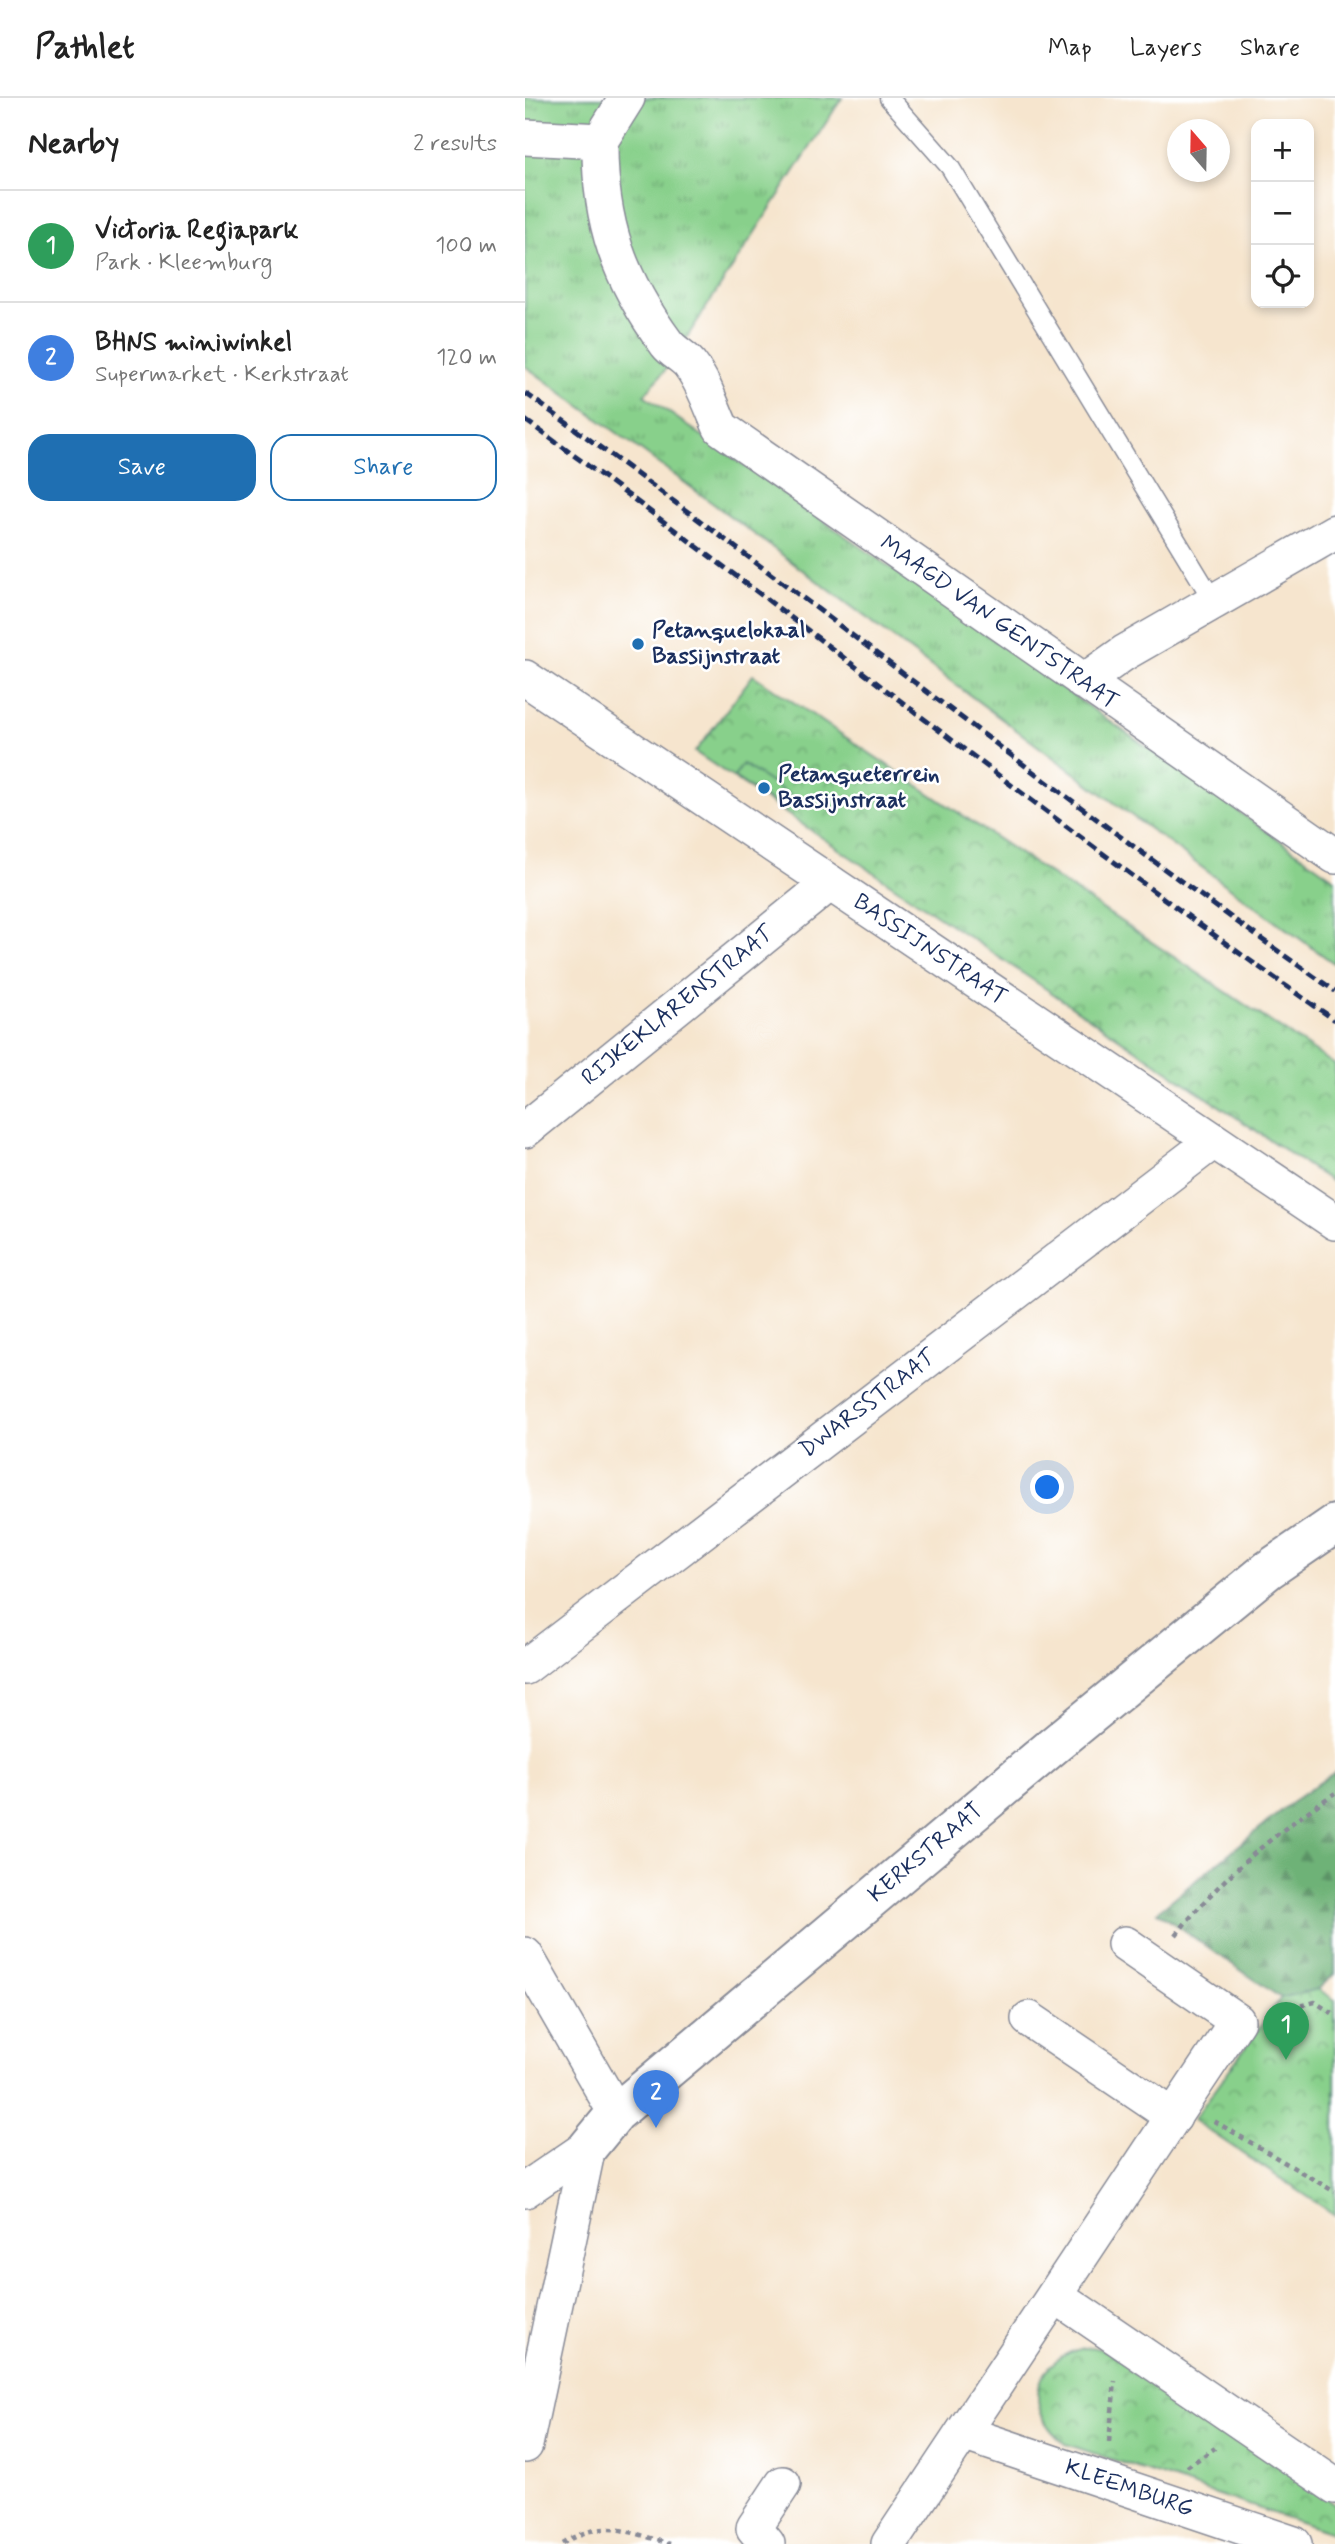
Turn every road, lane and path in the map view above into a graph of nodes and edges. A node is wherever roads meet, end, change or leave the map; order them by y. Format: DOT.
graph roads {
  1 [pos="627,98"];
  2 [pos="889,98"];
  3 [pos="525,137"];
  4 [pos="600,141"];
  5 [pos="1335,532"];
  6 [pos="1214,602"];
  7 [pos="525,678"];
  8 [pos="1083,682"];
  9 [pos="1335,856"];
  10 [pos="830,883"];
  11 [pos="525,1130"];
  12 [pos="1212,1142"];
  13 [pos="1335,1222"];
  14 [pos="1335,1524"];
  15 [pos="525,1667"];
  16 [pos="1335,1793"];
  17 [pos="1125,1944"];
  18 [pos="525,1955"];
  19 [pos="1154,1964"];
  20 [pos="1335,2015"];
  21 [pos="1028,2019"];
  22 [pos="1237,2021"];
  23 [pos="1179,2109"];
  24 [pos="616,2113"];
  25 [pos="588,2147"];
  26 [pos="525,2190"];
  27 [pos="1335,2192"];
  28 [pos="1055,2295"];
  29 [pos="1119,2339"];
  30 [pos="1248,2426"];
  31 [pos="963,2433"];
  32 [pos="525,2445"];
  33 [pos="1106,2481"];
  34 [pos="783,2484"];
  35 [pos="1335,2486"];
  36 [pos="1146,2495"];
  37 [pos="562,2544"];
  38 [pos="670,2544"];
  39 [pos="767,2544"];
  40 [pos="889,2544"];
  41 [pos="1294,2544"];
  1 -- 4 [label="street"];
  2 -- 6 [label="lane"];
  3 -- 4 [label="street"];
  4 -- 8 [label="street, MAAGD VAN GENTSTRAAT"];
  5 -- 6 [label="street"];
  6 -- 8 [label="street"];
  7 -- 10 [label="street, BASSIJNSTRAAT"];
  8 -- 9 [label="street, MAAGD VAN GENTSTRAAT"];
  10 -- 11 [label="street, RIJKEKLARENSTRAAT"];
  10 -- 12 [label="street, BASSIJNSTRAAT"];
  12 -- 13 [label="street, BASSIJNSTRAAT"];
  12 -- 15 [label="street, DWARSSTRAAT"];
  14 -- 24 [label="street, KERKSTRAAT"];
  16 -- 19 [label="path"];
  17 -- 19 [label="street"];
  18 -- 24 [label="street"];
  19 -- 22 [label="street"];
  20 -- 22 [label="path"];
  21 -- 23 [label="street"];
  22 -- 23 [label="street"];
  23 -- 27 [label="path"];
  23 -- 28 [label="street"];
  24 -- 25 [label="street, KERKSTRAAT"];
  25 -- 26 [label="street, KERKSTRAAT"];
  25 -- 32 [label="street"];
  28 -- 29 [label="street"];
  28 -- 31 [label="street"];
  29 -- 30 [label="street"];
  29 -- 33 [label="path"];
  30 -- 35 [label="street"];
  30 -- 36 [label="path"];
  31 -- 33 [label="street, KLEEMBURG"];
  31 -- 40 [label="street"];
  33 -- 36 [label="street, KLEEMBURG"];
  34 -- 39 [label="street"];
  36 -- 41 [label="street, KLEEMBURG"];
  37 -- 38 [label="path"];
}
